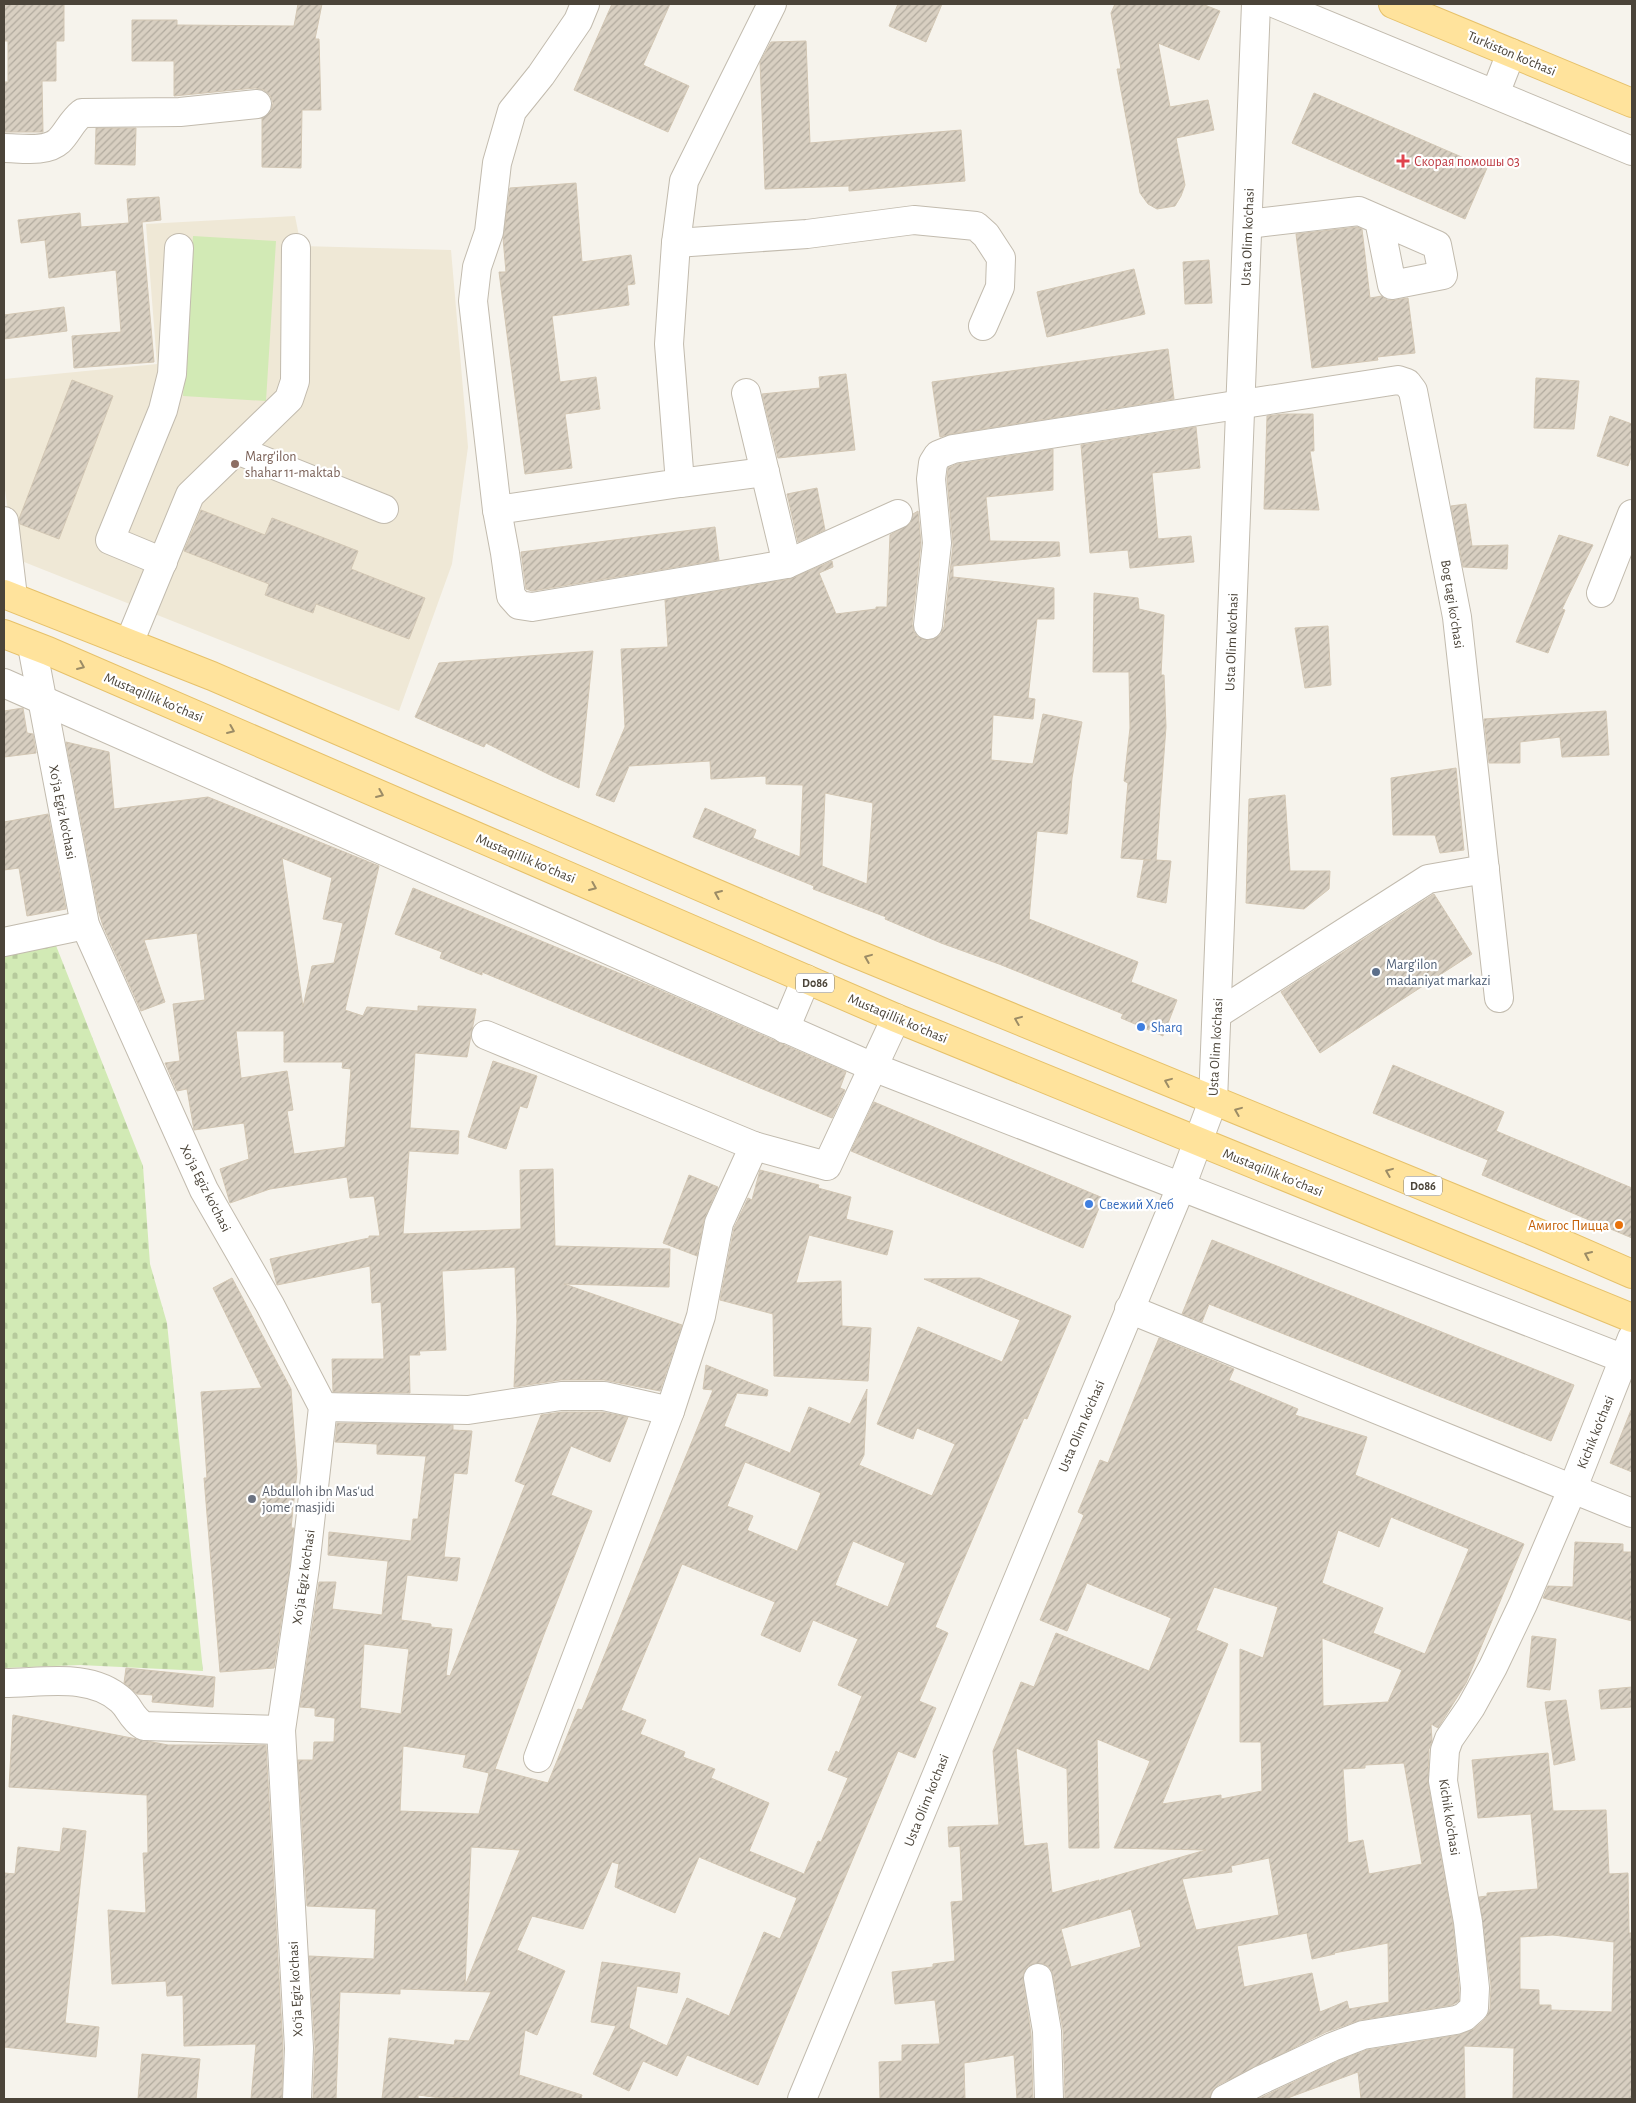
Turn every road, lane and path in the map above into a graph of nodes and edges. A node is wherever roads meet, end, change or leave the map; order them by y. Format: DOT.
graph roads {
  1 [pos="585,4"];
  2 [pos="772,4"];
  3 [pos="1256,4"];
  4 [pos="1276,4"];
  5 [pos="1392,4"];
  6 [pos="1511,53"];
  7 [pos="1495,94"];
  8 [pos="1632,103"];
  9 [pos="257,104"];
  10 [pos="4,148"];
  11 [pos="1632,151"];
  12 [pos="1379,220"];
  13 [pos="1248,224"];
  14 [pos="676,243"];
  15 [pos="179,248"];
  16 [pos="296,248"];
  17 [pos="983,326"];
  18 [pos="746,393"];
  19 [pos="1240,404"];
  20 [pos="237,450"];
  21 [pos="765,472"];
  22 [pos="680,483"];
  23 [pos="384,509"];
  24 [pos="497,510"];
  25 [pos="898,514"];
  26 [pos="1632,514"];
  27 [pos="4,521"];
  28 [pos="163,562"];
  29 [pos="787,564"];
  30 [pos="1601,593"];
  31 [pos="8,595"];
  32 [pos="62,617"];
  33 [pos="928,625"];
  34 [pos="4,634"];
  35 [pos="129,643"];
  36 [pos="40,649"];
  37 [pos="4,683"];
  38 [pos="42,698"];
  39 [pos="1485,869"];
  40 [pos="85,925"];
  41 [pos="4,942"];
  42 [pos="806,979"];
  43 [pos="1499,998"];
  44 [pos="1217,1014"];
  45 [pos="896,1018"];
  46 [pos="785,1029"];
  47 [pos="486,1035"];
  48 [pos="873,1067"];
  49 [pos="1213,1101"];
  50 [pos="1199,1142"];
  51 [pos="754,1146"];
  52 [pos="1181,1187"];
  53 [pos="1632,1274"];
  54 [pos="1129,1309"];
  55 [pos="1632,1318"];
  56 [pos="1630,1353"];
  57 [pos="323,1408"];
  58 [pos="670,1411"];
  59 [pos="1572,1490"];
  60 [pos="1632,1514"];
  61 [pos="4,1683"];
  62 [pos="281,1730"];
  63 [pos="538,1758"];
  64 [pos="1038,1978"];
  65 [pos="297,2099"];
  66 [pos="802,2099"];
  67 [pos="1048,2099"];
  68 [pos="1225,2099"];
  1 -- 24 [label="street"];
  2 -- 14 [label="street"];
  3 -- 13 [label="street, Usta Olim ko'chasi"];
  4 -- 7 [label="street"];
  5 -- 6 [label="main road, Turkiston ko’chasi"];
  6 -- 7 [label="street"];
  6 -- 8 [label="main road, Turkiston ko’chasi"];
  7 -- 11 [label="street"];
  9 -- 10 [label="street"];
  12 -- 13 [label="street"];
  13 -- 19 [label="street, Usta Olim ko'chasi"];
  14 -- 17 [label="street"];
  14 -- 22 [label="street"];
  15 -- 28 [label="street"];
  16 -- 20 [label="street"];
  18 -- 21 [label="street"];
  19 -- 33 [label="street, Bog tagi koʻchasi"];
  19 -- 39 [label="street, Bog tagi koʻchasi"];
  19 -- 44 [label="street, Usta Olim ko'chasi"];
  20 -- 23 [label="street"];
  20 -- 28 [label="street"];
  21 -- 22 [label="street"];
  21 -- 29 [label="street"];
  22 -- 24 [label="street"];
  24 -- 29 [label="street"];
  25 -- 29 [label="street"];
  26 -- 30 [label="street"];
  27 -- 31 [label="street"];
  28 -- 35 [label="street"];
  31 -- 32 [label="main road, D086"];
  32 -- 35 [label="main road, D086"];
  32 -- 36 [label="main road"];
  34 -- 36 [label="main road, Mustaqillik koʻchasi / D086"];
  49 -- 35 [label="main road, D086, one-way"];
  36 -- 38 [label="street, Xoʻja Egiz ko'chasi"];
  36 -- 42 [label="main road, Mustaqillik koʻchasi / D086, one-way"];
  37 -- 38 [label="street"];
  38 -- 40 [label="street, Xoʻja Egiz ko'chasi"];
  38 -- 46 [label="street"];
  39 -- 43 [label="street, Bog tagi koʻchasi"];
  39 -- 44 [label="street"];
  40 -- 41 [label="street"];
  40 -- 57 [label="street, Xoʻja Egiz ko'chasi"];
  42 -- 45 [label="main road, Mustaqillik koʻchasi / D086"];
  42 -- 46 [label="street"];
  44 -- 49 [label="street, Usta Olim ko'chasi"];
  45 -- 48 [label="street"];
  45 -- 50 [label="main road, Mustaqillik koʻchasi / D086"];
  46 -- 48 [label="street"];
  47 -- 51 [label="street"];
  48 -- 51 [label="street"];
  48 -- 52 [label="street"];
  49 -- 50 [label="street, Usta Olim ko'chasi"];
  53 -- 49 [label="main road, D086, one-way"];
  50 -- 52 [label="street, Usta Olim ko'chasi"];
  50 -- 55 [label="main road, Mustaqillik koʻchasi / D086"];
  51 -- 58 [label="street"];
  52 -- 54 [label="street, Usta Olim ko'chasi"];
  52 -- 56 [label="street"];
  54 -- 59 [label="street"];
  54 -- 66 [label="street, Usta Olim ko'chasi"];
  56 -- 59 [label="street, Kichik ko'chasi"];
  57 -- 58 [label="street"];
  57 -- 62 [label="street, Xoʻja Egiz ko'chasi"];
  58 -- 63 [label="street"];
  59 -- 60 [label="street"];
  59 -- 68 [label="street, Kichik ko'chasi"];
  61 -- 62 [label="street"];
  62 -- 65 [label="street, Xoʻja Egiz ko'chasi"];
  64 -- 67 [label="street"];
}
